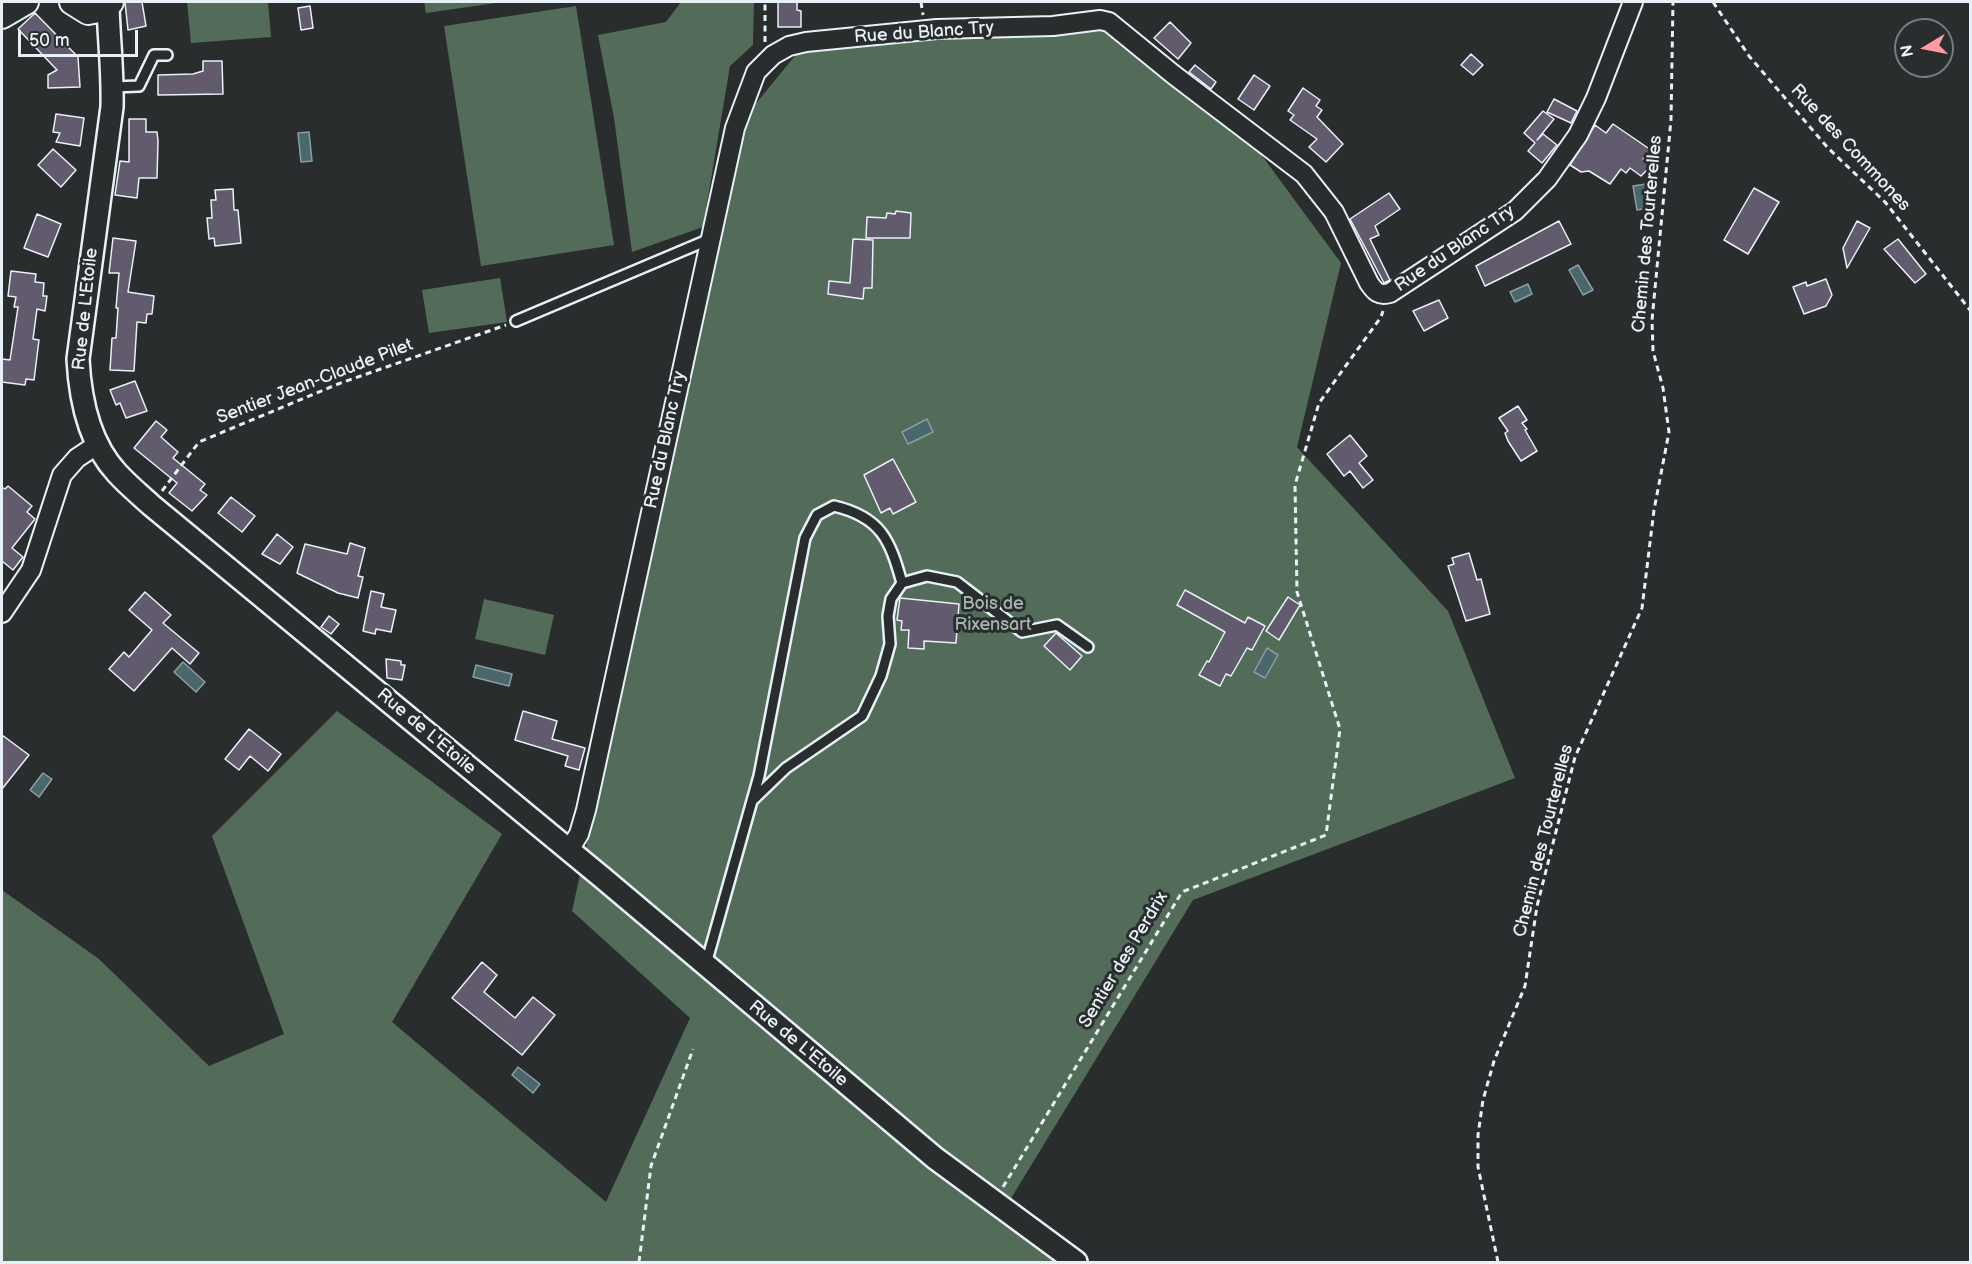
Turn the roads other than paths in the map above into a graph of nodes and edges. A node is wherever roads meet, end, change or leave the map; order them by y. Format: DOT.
graph roads {
  1 [pos="27,2"];
  2 [pos="1633,2"];
  3 [pos="73,4"];
  4 [pos="109,4"];
  5 [pos="2,16"];
  6 [pos="109,48"];
  7 [pos="167,55"];
  8 [pos="113,87"];
  9 [pos="710,239"];
  10 [pos="516,321"];
  11 [pos="98,444"];
  12 [pos="902,582"];
  13 [pos="2,613"];
  14 [pos="1088,647"];
  15 [pos="753,800"];
  16 [pos="569,850"];
  17 [pos="706,966"];
  18 [pos="1076,1263"];
  1 -- 5 [label="main road"];
  2 -- 9 [label="street, Rue du Blanc Try"];
  3 -- 4 [label="main road"];
  3 -- 6 [label="street"];
  4 -- 6 [label="street, Rue de L'Etoile"];
  6 -- 8 [label="street, Rue de L'Etoile"];
  7 -- 8 [label="lane"];
  8 -- 11 [label="street, Rue de L'Etoile"];
  9 -- 10 [label="lane"];
  9 -- 16 [label="street, Rue du Blanc Try"];
  11 -- 13 [label="street"];
  11 -- 16 [label="street, Rue de L'Etoile"];
  12 -- 14 [label="lane"];
  12 -- 15 [label="lane"];
  12 -- 15 [label="lane"];
  15 -- 17 [label="lane"];
  16 -- 17 [label="street, Rue de L'Etoile"];
  17 -- 18 [label="street, Rue de L'Etoile"];
}
